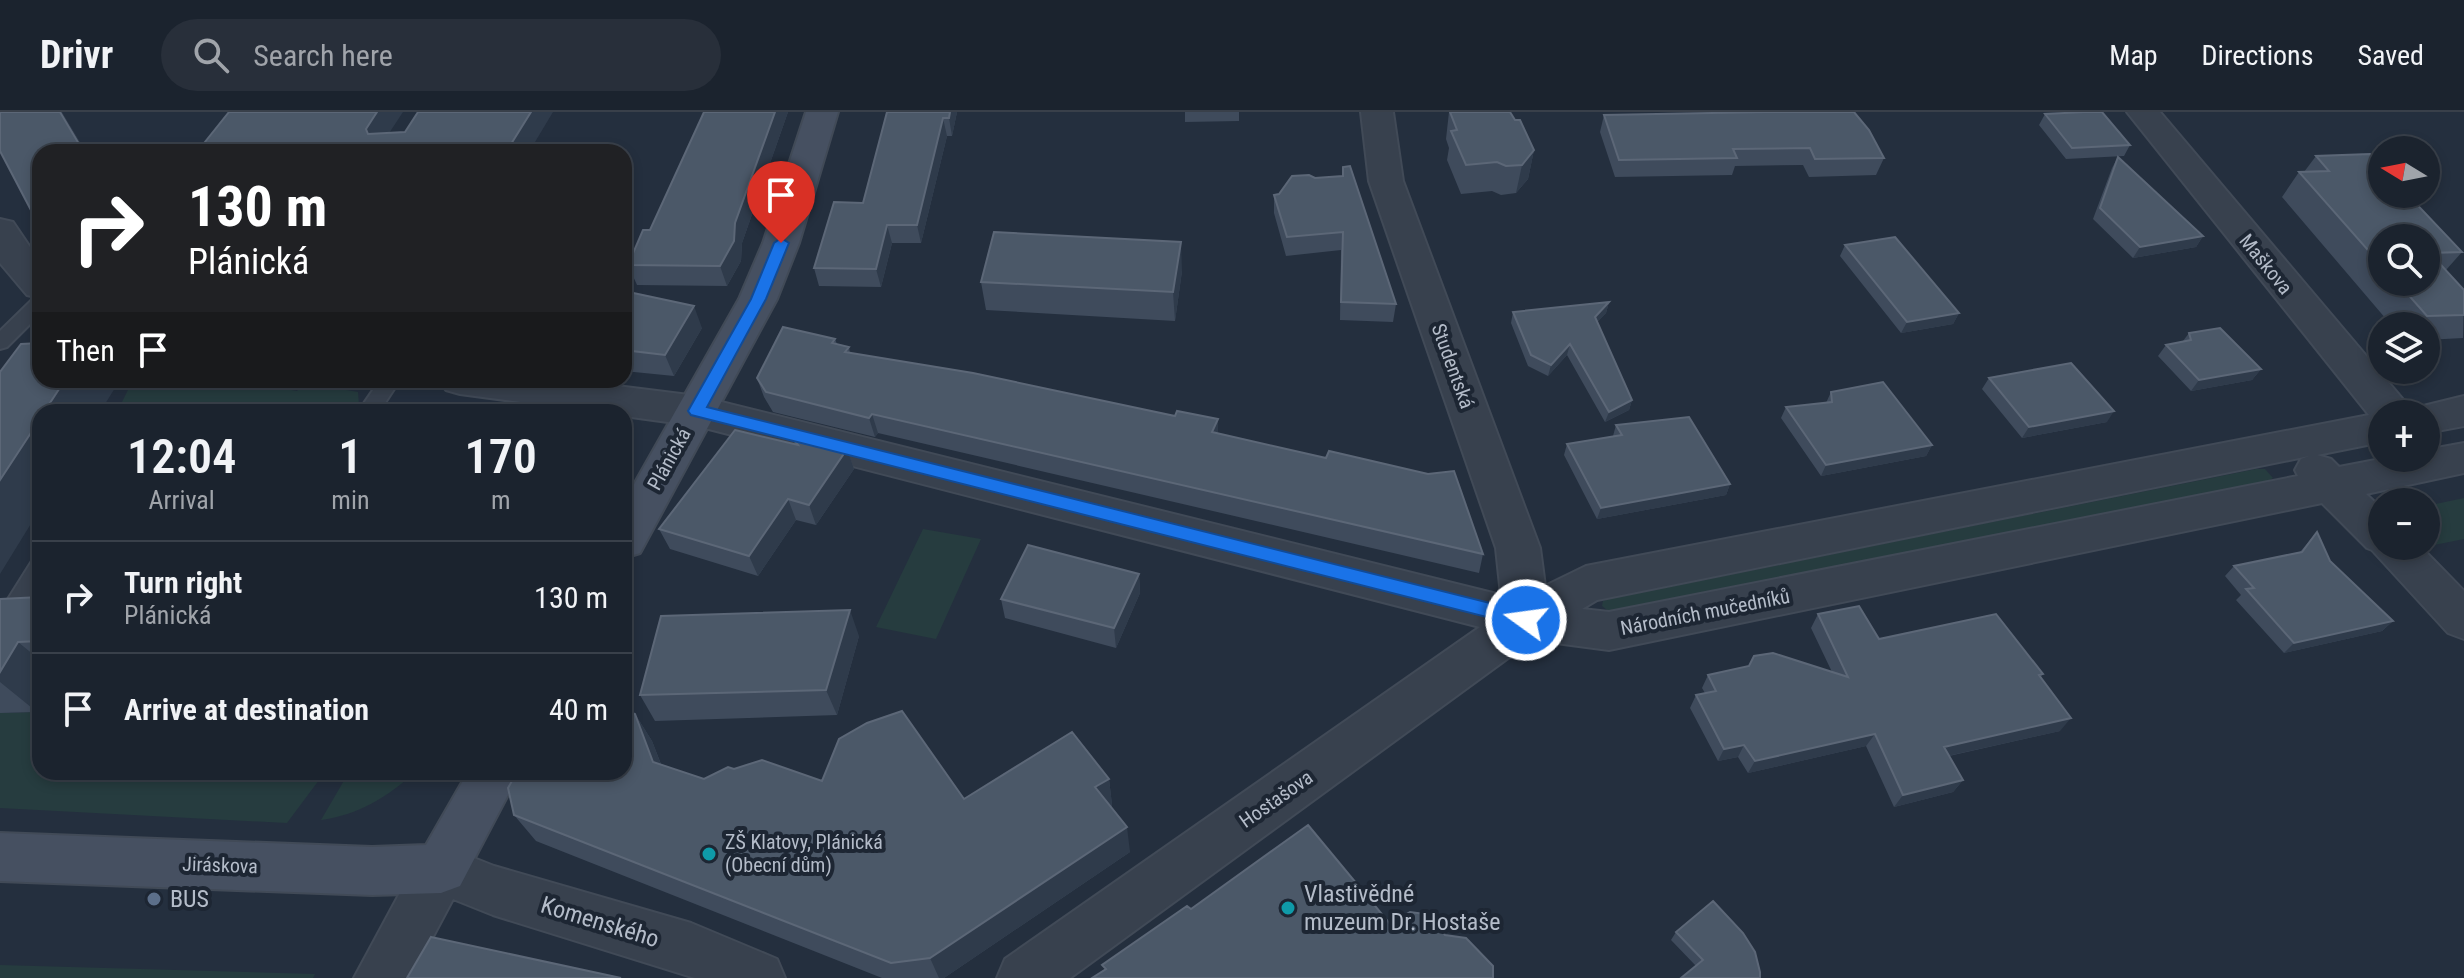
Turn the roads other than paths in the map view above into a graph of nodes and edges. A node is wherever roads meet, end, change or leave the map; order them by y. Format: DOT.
graph roads {
  1 [pos="822,112"];
  2 [pos="1377,112"];
  3 [pos="2143,112"];
  4 [pos="0,230"];
  5 [pos="32,277"];
  6 [pos="32,311"];
  7 [pos="0,342"];
  8 [pos="521,388"];
  9 [pos="2378,400"];
  10 [pos="697,411"];
  11 [pos="2464,411"];
  12 [pos="2440,415"];
  13 [pos="2368,430"];
  14 [pos="2292,445"];
  15 [pos="2445,455"];
  16 [pos="2332,485"];
  17 [pos="2368,522"];
  18 [pos="632,527"];
  19 [pos="2406,560"];
  20 [pos="32,580"];
  21 [pos="11,614"];
  22 [pos="1526,620"];
  23 [pos="2464,620"];
  24 [pos="491,780"];
  25 [pos="0,857"];
  26 [pos="441,869"];
  27 [pos="382,978"];
  28 [pos="757,978"];
  29 [pos="1025,978"];
  1 -- 10 [label="main road, Plánická"];
  2 -- 22 [label="street, Studentská"];
  3 -- 9 [label="street, Maškova"];
  4 -- 5 [label="street"];
  6 -- 7 [label="lane"];
  8 -- 10 [label="street, Národních mučedníků"];
  10 -- 18 [label="main road, Plánická"];
  10 -- 22 [label="street, Národních mučedníků"];
  11 -- 12 [label="street"];
  13 -- 14 [label="street"];
  14 -- 16 [label="street"];
  14 -- 22 [label="street"];
  15 -- 16 [label="street, Národních mučedníků"];
  16 -- 17 [label="street"];
  16 -- 22 [label="street, Národních mučedníků"];
  19 -- 23 [label="street"];
  20 -- 21 [label="lane"];
  22 -- 29 [label="street, Hostašova"];
  24 -- 26 [label="main road"];
  25 -- 26 [label="main road, Jiráskova"];
  26 -- 27 [label="street"];
  26 -- 28 [label="street, Komenského"];
}
